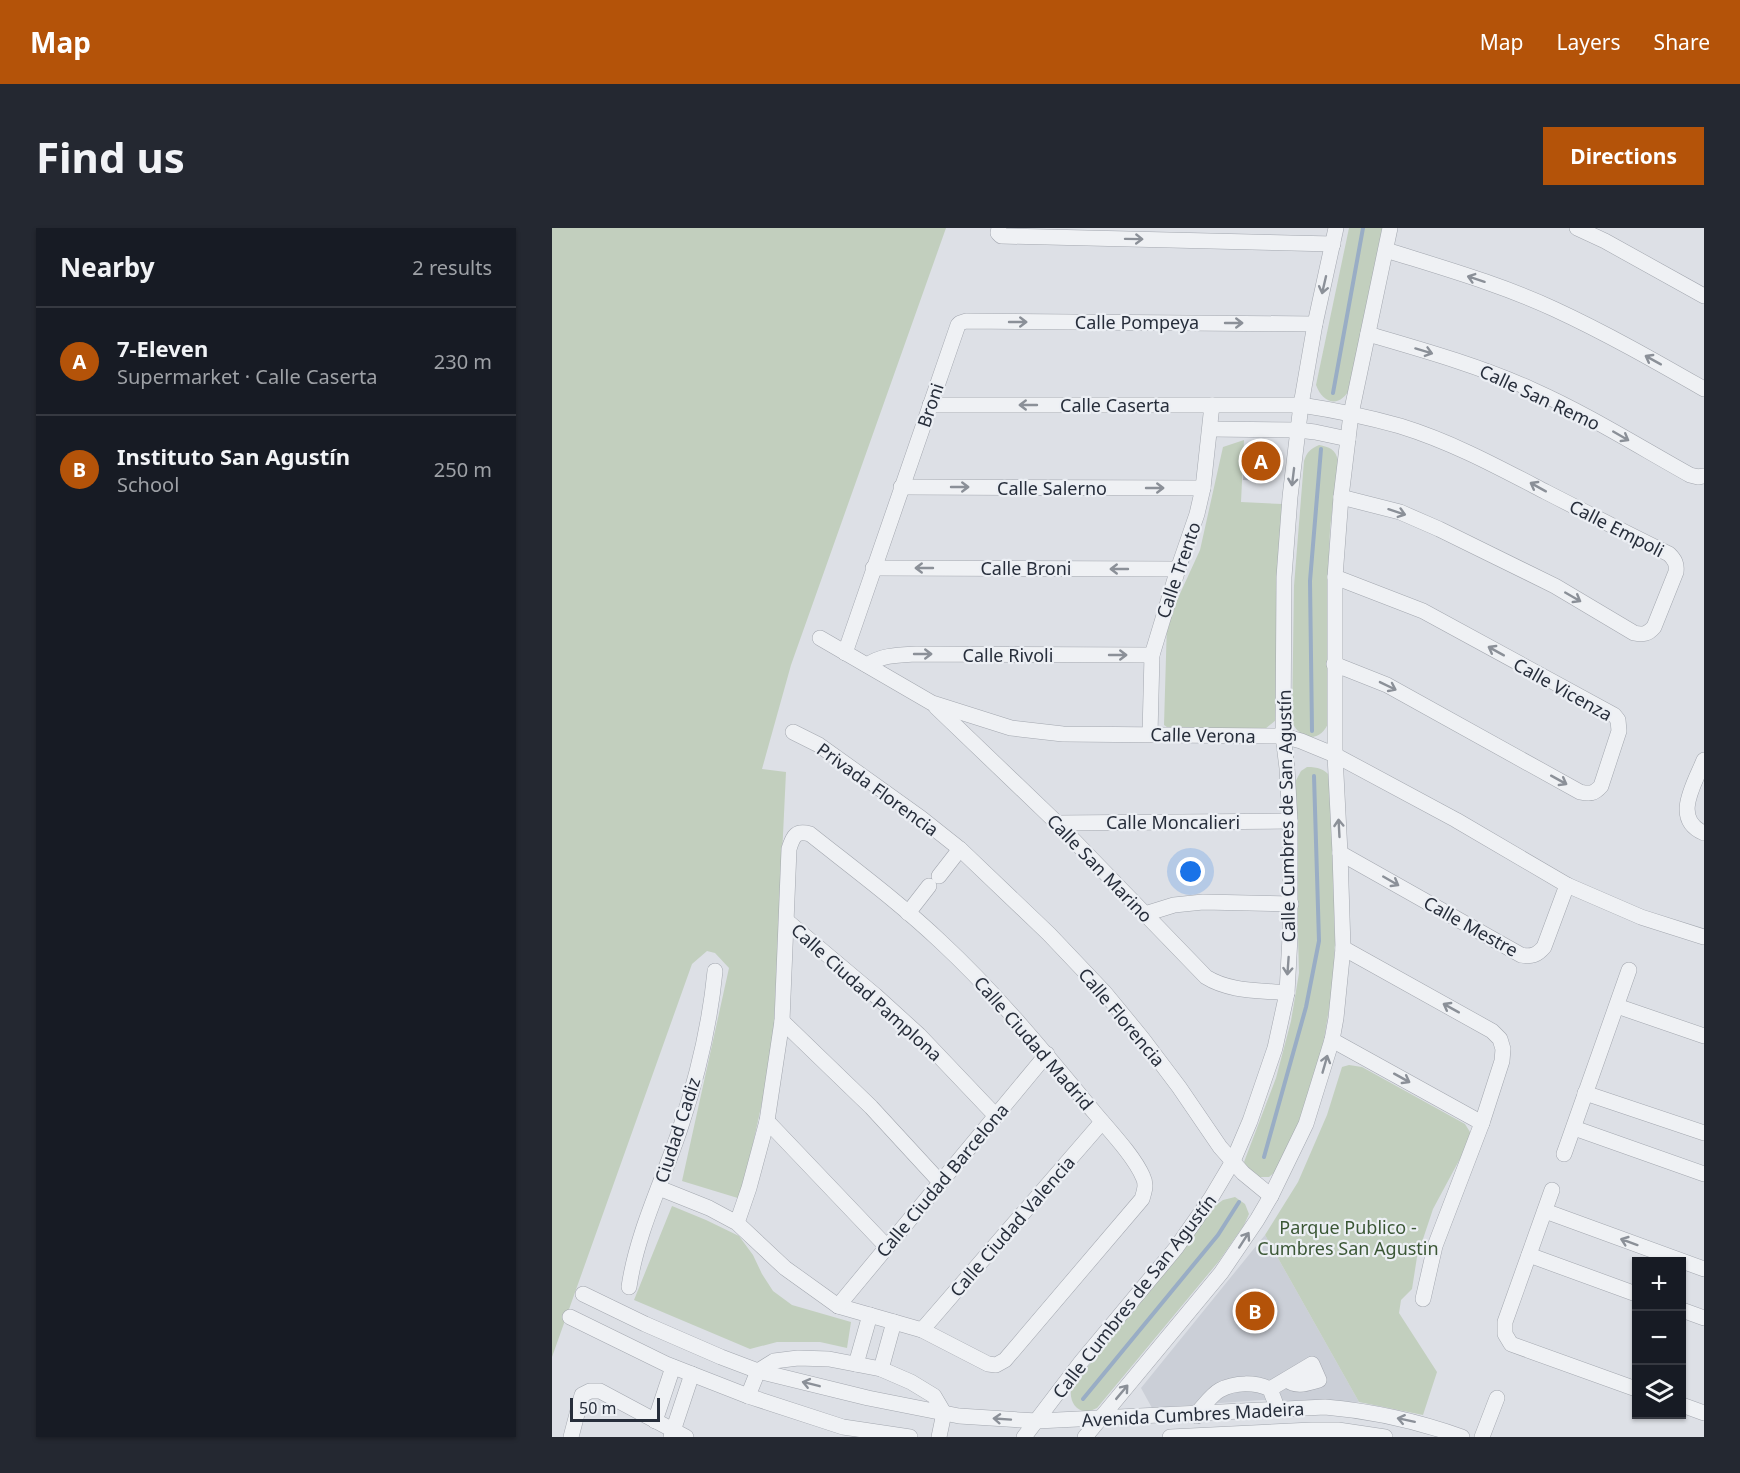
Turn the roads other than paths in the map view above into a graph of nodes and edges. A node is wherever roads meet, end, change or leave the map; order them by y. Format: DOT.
graph roads {
  1 [pos="999,228"];
  2 [pos="1336,228"];
  3 [pos="1390,228"];
  4 [pos="1577,228"];
  5 [pos="1333,244"];
  6 [pos="1386,250"];
  7 [pos="1704,296"];
  8 [pos="960,322"];
  9 [pos="1315,324"];
  10 [pos="1368,333"];
  11 [pos="1704,389"];
  12 [pos="930,405"];
  13 [pos="1212,405"];
  14 [pos="1301,405"];
  15 [pos="1351,414"];
  16 [pos="1210,429"];
  17 [pos="1298,430"];
  18 [pos="1348,439"];
  19 [pos="1704,476"];
  20 [pos="901,488"];
  21 [pos="1203,488"];
  22 [pos="1341,497"];
  23 [pos="873,568"];
  24 [pos="1178,569"];
  25 [pos="1335,577"];
  26 [pos="820,638"];
  27 [pos="845,653"];
  28 [pos="1152,655"];
  29 [pos="1334,664"];
  30 [pos="867,665"];
  31 [pos="932,703"];
  32 [pos="793,732"];
  33 [pos="1150,734"];
  34 [pos="1283,736"];
  35 [pos="1335,755"];
  36 [pos="1704,760"];
  37 [pos="1290,821"];
  38 [pos="1057,824"];
  39 [pos="1704,833"];
  40 [pos="960,849"];
  41 [pos="1340,853"];
  42 [pos="1566,885"];
  43 [pos="1291,904"];
  44 [pos="908,913"];
  45 [pos="1145,914"];
  46 [pos="787,921"];
  47 [pos="1704,937"];
  48 [pos="1343,948"];
  49 [pos="1629,970"];
  50 [pos="715,971"];
  51 [pos="1287,993"];
  52 [pos="1617,1006"];
  53 [pos="782,1022"];
  54 [pos="1704,1036"];
  55 [pos="1332,1040"];
  56 [pos="1047,1054"];
  57 [pos="1586,1093"];
  58 [pos="996,1116"];
  59 [pos="767,1121"];
  60 [pos="1102,1122"];
  61 [pos="1482,1123"];
  62 [pos="1574,1128"];
  63 [pos="1704,1133"];
  64 [pos="1564,1154"];
  65 [pos="1233,1161"];
  66 [pos="1704,1174"];
  67 [pos="940,1182"];
  68 [pos="659,1188"];
  69 [pos="1552,1190"];
  70 [pos="1271,1196"];
  71 [pos="1545,1210"];
  72 [pos="737,1223"];
  73 [pos="887,1247"];
  74 [pos="1529,1255"];
  75 [pos="1704,1269"];
  76 [pos="629,1287"];
  77 [pos="1632,1293"];
  78 [pos="583,1294"];
  79 [pos="1423,1299"];
  80 [pos="838,1306"];
  81 [pos="1685,1311"];
  82 [pos="870,1315"];
  83 [pos="628,1316"];
  84 [pos="570,1317"];
  85 [pos="1704,1318"];
  86 [pos="894,1322"];
  87 [pos="922,1330"];
  88 [pos="617,1340"];
  89 [pos="856,1365"];
  90 [pos="673,1367"];
  91 [pos="881,1369"];
  92 [pos="758,1371"];
  93 [pos="692,1374"];
  94 [pos="1287,1380"];
  95 [pos="1632,1388"];
  96 [pos="1270,1389"];
  97 [pos="748,1396"];
  98 [pos="1497,1398"];
  99 [pos="1686,1406"];
  100 [pos="1278,1410"];
  101 [pos="944,1413"];
  102 [pos="1217,1413"];
  103 [pos="1704,1413"];
  104 [pos="1196,1414"];
  105 [pos="1100,1418"];
  106 [pos="655,1421"];
  107 [pos="1037,1421"];
  108 [pos="1426,1431"];
  109 [pos="677,1435"];
  110 [pos="1198,1436"];
  111 [pos="1219,1436"];
  112 [pos="571,1437"];
  113 [pos="910,1437"];
  114 [pos="939,1437"];
  115 [pos="1024,1437"];
  116 [pos="1085,1437"];
  117 [pos="1170,1437"];
  118 [pos="1385,1437"];
  119 [pos="1462,1437"];
  120 [pos="1482,1437"];
  1 -- 5 [label="street, one-way"];
  2 -- 5 [label="street, Calle Cumbres de San Agustín"];
  3 -- 6 [label="street"];
  4 -- 7 [label="street"];
  5 -- 9 [label="street, Calle Cumbres de San Agustín, one-way"];
  6 -- 10 [label="street"];
  11 -- 6 [label="street, one-way"];
  8 -- 9 [label="street, Calle Pompeya, one-way"];
  8 -- 12 [label="street, Broni"];
  9 -- 14 [label="street, Calle Cumbres de San Agustín"];
  10 -- 15 [label="street"];
  10 -- 19 [label="street, Calle San Remo, one-way"];
  13 -- 12 [label="street, Calle Caserta, one-way"];
  12 -- 20 [label="street, Broni"];
  13 -- 14 [label="street, Calle Caserta"];
  13 -- 16 [label="street, Calle Trento"];
  14 -- 15 [label="street, Calle Empoli"];
  14 -- 17 [label="street, Calle Cumbres de San Agustín"];
  15 -- 18 [label="street"];
  22 -- 15 [label="street, Calle Empoli, one-way"];
  16 -- 17 [label="street"];
  16 -- 21 [label="street, Calle Trento"];
  17 -- 18 [label="street"];
  17 -- 34 [label="street, Calle Cumbres de San Agustín, one-way"];
  18 -- 22 [label="street"];
  20 -- 21 [label="street, Calle Salerno, one-way"];
  20 -- 23 [label="street"];
  21 -- 24 [label="street, Calle Trento"];
  22 -- 25 [label="street"];
  24 -- 23 [label="street, Calle Broni, one-way"];
  23 -- 27 [label="street"];
  24 -- 28 [label="street, Calle Trento"];
  25 -- 29 [label="street"];
  29 -- 25 [label="street, Calle Vicenza, one-way"];
  26 -- 27 [label="street, Calle Verona"];
  27 -- 30 [label="street, Calle Verona"];
  30 -- 28 [label="street, Calle Rivoli, one-way"];
  28 -- 33 [label="street, Calle Trento"];
  29 -- 35 [label="street"];
  30 -- 31 [label="street, Calle Verona"];
  31 -- 33 [label="street, Calle Verona"];
  31 -- 38 [label="street, Calle San Marino"];
  32 -- 40 [label="street, Privada Florencia"];
  33 -- 34 [label="street, Calle Verona"];
  34 -- 35 [label="street, Calle Verona"];
  34 -- 37 [label="street, Calle Cumbres de San Agustín"];
  41 -- 35 [label="street, one-way"];
  35 -- 42 [label="street, Calle Verona"];
  36 -- 39 [label="street"];
  37 -- 38 [label="street, Calle Moncalieri"];
  37 -- 43 [label="street, Calle Cumbres de San Agustín"];
  38 -- 45 [label="street, Calle San Marino"];
  40 -- 44 [label="street"];
  40 -- 65 [label="street, Calle Florencia"];
  41 -- 42 [label="street, Calle Mestre, one-way"];
  41 -- 48 [label="street"];
  42 -- 47 [label="street, Calle Verona"];
  43 -- 45 [label="street"];
  43 -- 51 [label="street, Calle Cumbres de San Agustín, one-way"];
  44 -- 46 [label="street, Calle Ciudad Madrid"];
  44 -- 56 [label="street, Calle Ciudad Madrid"];
  45 -- 51 [label="street, Calle San Marino"];
  46 -- 53 [label="street, Calle Ciudad Madrid"];
  46 -- 58 [label="street, Calle Ciudad Pamplona"];
  48 -- 55 [label="street"];
  61 -- 48 [label="street, one-way"];
  49 -- 52 [label="street"];
  50 -- 68 [label="street, Ciudad Cadiz"];
  51 -- 65 [label="street, Calle Cumbres de San Agustín"];
  52 -- 54 [label="street"];
  52 -- 57 [label="street"];
  53 -- 59 [label="street, Calle Ciudad Madrid"];
  53 -- 67 [label="street"];
  55 -- 61 [label="street, one-way"];
  70 -- 55 [label="street, one-way"];
  56 -- 58 [label="street, Calle Ciudad Barcelona"];
  56 -- 60 [label="street, Calle Ciudad Madrid"];
  57 -- 62 [label="street"];
  57 -- 63 [label="street"];
  58 -- 67 [label="street, Calle Ciudad Barcelona"];
  59 -- 72 [label="street, Calle Ciudad Madrid"];
  59 -- 73 [label="street"];
  60 -- 87 [label="street, Calle Ciudad Valencia"];
  60 -- 87 [label="street, Calle Ciudad Madrid"];
  61 -- 79 [label="street"];
  62 -- 64 [label="street"];
  62 -- 66 [label="street"];
  65 -- 70 [label="street, Calle Florencia"];
  65 -- 107 [label="street, Calle Cumbres de San Agustín"];
  67 -- 73 [label="street, Calle Ciudad Barcelona"];
  68 -- 72 [label="street, Calle Ciudad Madrid"];
  68 -- 76 [label="street, Ciudad Cadiz"];
  69 -- 71 [label="street"];
  105 -- 70 [label="street, one-way"];
  71 -- 74 [label="street"];
  75 -- 71 [label="street, one-way"];
  72 -- 80 [label="street, Calle Ciudad Madrid"];
  73 -- 80 [label="street, Calle Ciudad Barcelona"];
  74 -- 77 [label="street"];
  74 -- 95 [label="street"];
  78 -- 83 [label="street, Avenida Cumbres Madeira"];
  80 -- 82 [label="street, Calle Ciudad Madrid"];
  81 -- 85 [label="street"];
  82 -- 86 [label="street, Calle Ciudad Madrid"];
  82 -- 89 [label="street"];
  83 -- 88 [label="street"];
  83 -- 92 [label="street, Avenida Cumbres Madeira"];
  84 -- 88 [label="street"];
  86 -- 87 [label="street, Calle Ciudad Madrid"];
  86 -- 91 [label="street"];
  88 -- 90 [label="street"];
  89 -- 91 [label="street"];
  89 -- 92 [label="street"];
  90 -- 93 [label="street"];
  90 -- 106 [label="street"];
  91 -- 101 [label="street"];
  92 -- 97 [label="street"];
  101 -- 92 [label="street, Avenida Cumbres Madeira, one-way"];
  93 -- 97 [label="street"];
  93 -- 109 [label="street"];
  94 -- 96 [label="street"];
  96 -- 100 [label="street"];
  96 -- 104 [label="street"];
  97 -- 113 [label="street"];
  98 -- 120 [label="street"];
  99 -- 103 [label="street"];
  100 -- 102 [label="street, Avenida Cumbres Madeira"];
  108 -- 100 [label="street, Avenida Cumbres Madeira, one-way"];
  107 -- 101 [label="street, Avenida Cumbres Madeira, one-way"];
  101 -- 114 [label="street"];
  102 -- 104 [label="street, Avenida Cumbres Madeira"];
  102 -- 111 [label="street"];
  104 -- 105 [label="street, Avenida Cumbres Madeira"];
  104 -- 110 [label="street"];
  105 -- 107 [label="street, Avenida Cumbres Madeira"];
  105 -- 116 [label="street"];
  106 -- 109 [label="street"];
  106 -- 112 [label="street"];
  107 -- 115 [label="street, Calle Cumbres de San Agustín"];
  108 -- 119 [label="street, Avenida Cumbres Madeira"];
  110 -- 111 [label="street, Avenida Cumbres Madeira"];
  110 -- 117 [label="street, Avenida Cumbres Madeira"];
  111 -- 118 [label="street, Avenida Cumbres Madeira"];
}
